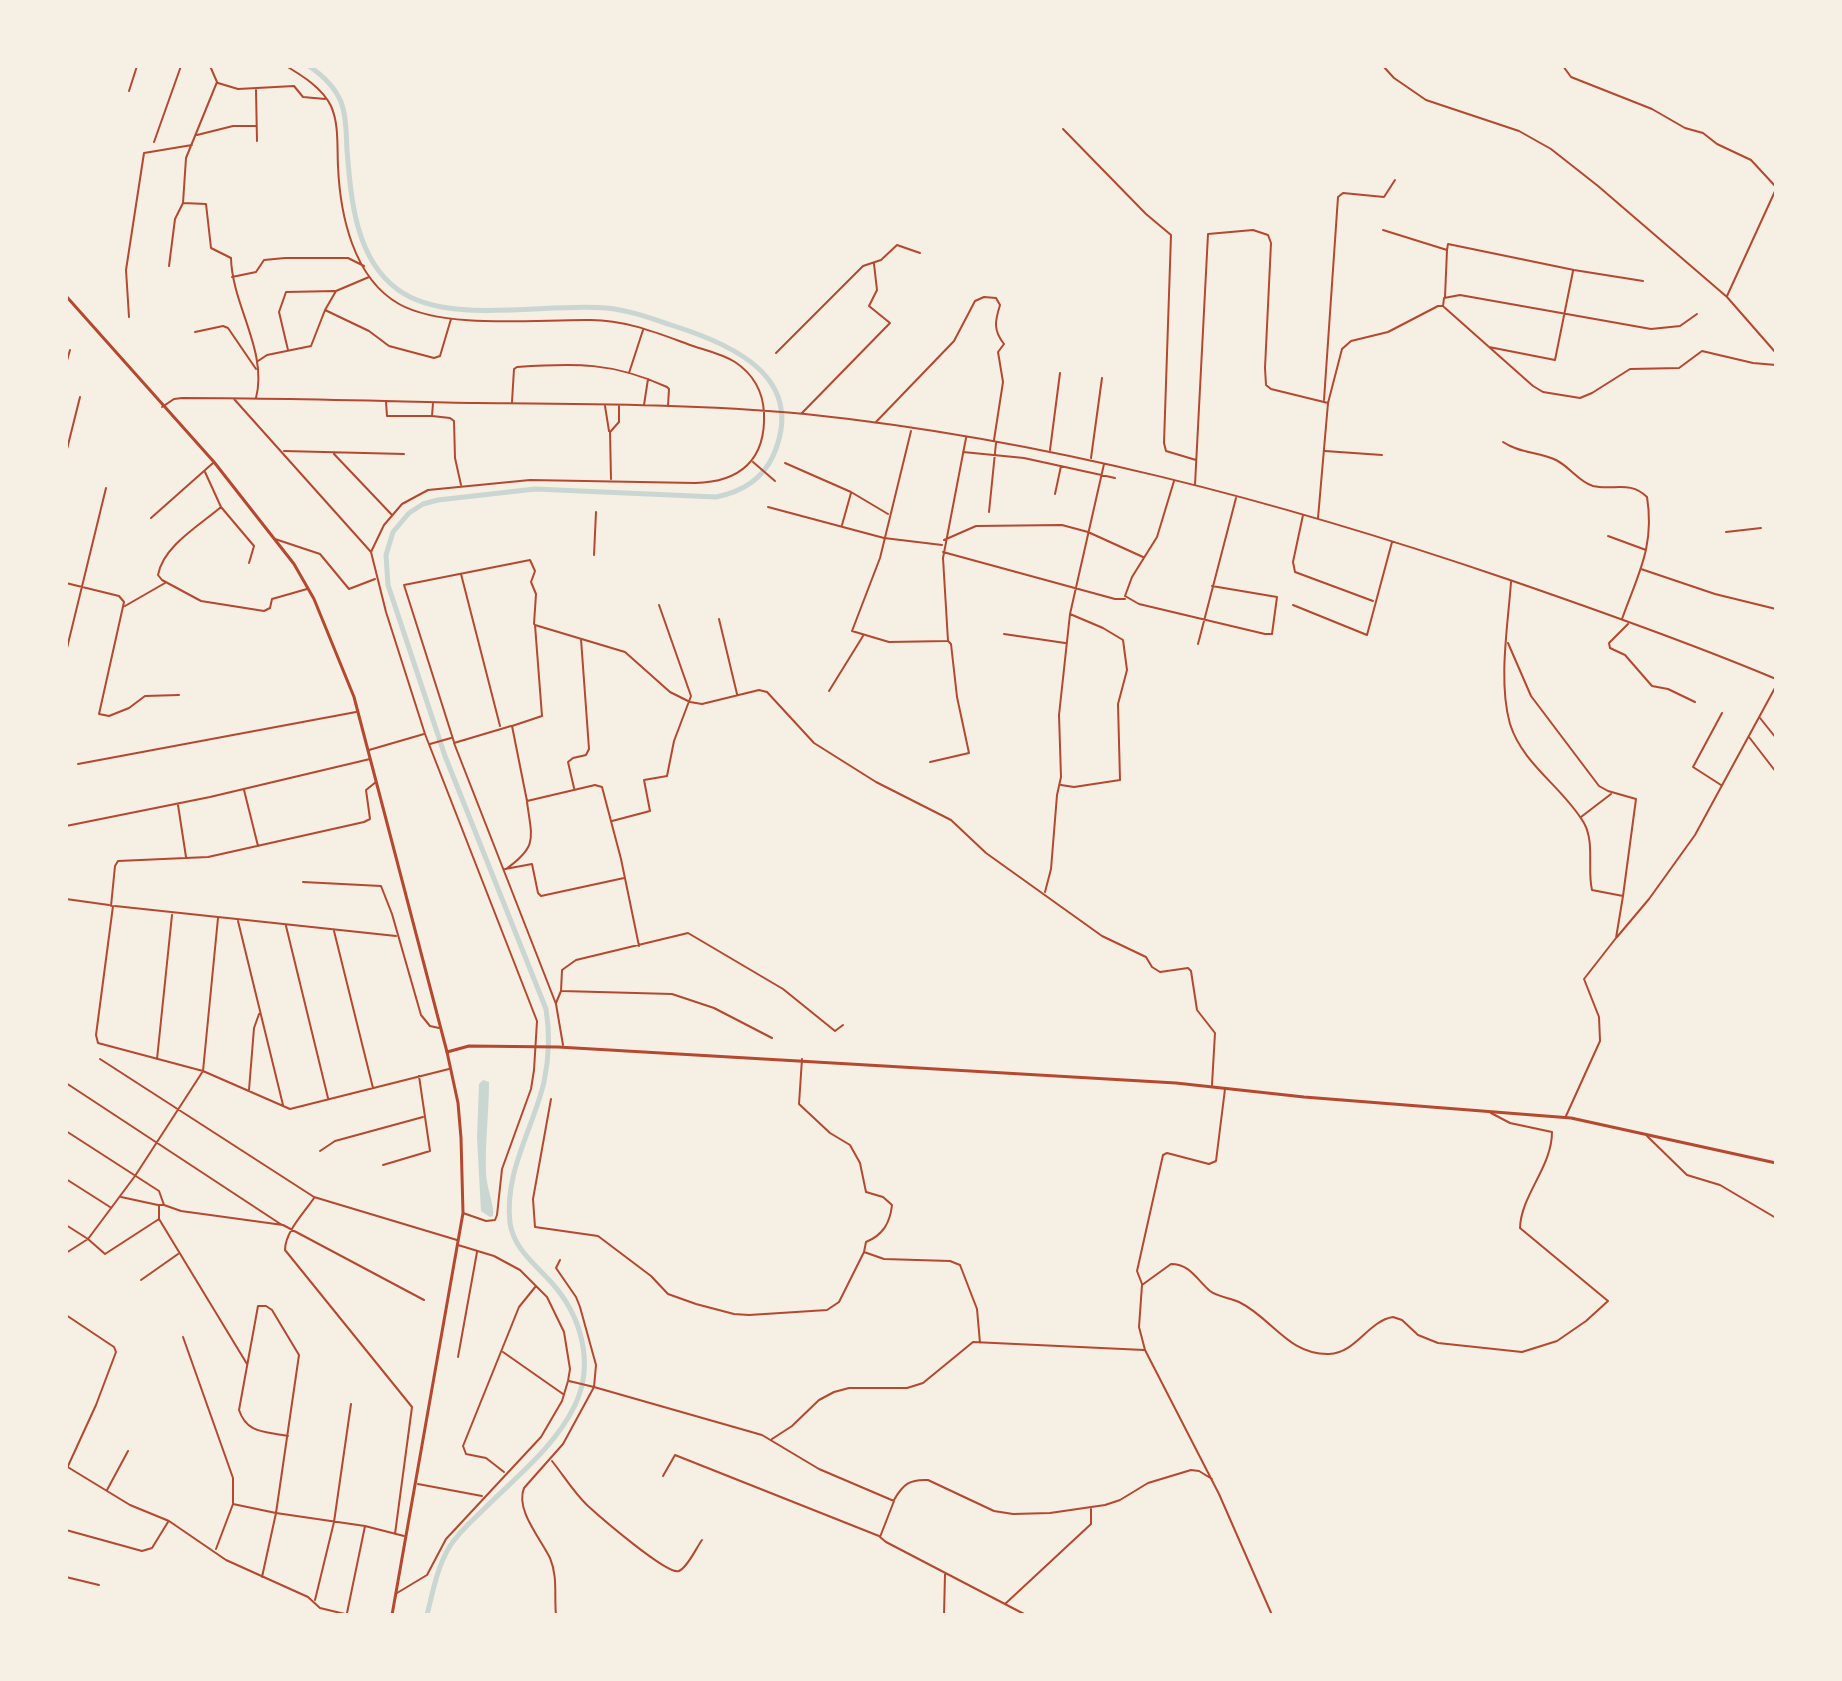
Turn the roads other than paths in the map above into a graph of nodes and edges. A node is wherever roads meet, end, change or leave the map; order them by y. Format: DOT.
graph roads {
  1 [pos="137,66"];
  2 [pos="181,66"];
  3 [pos="210,66"];
  4 [pos="286,66"];
  5 [pos="1383,66"];
  6 [pos="1563,66"];
  7 [pos="217,82"];
  8 [pos="256,89"];
  9 [pos="129,91"];
  10 [pos="327,98"];
  11 [pos="256,124"];
  12 [pos="1063,129"];
  13 [pos="196,136"];
  14 [pos="257,141"];
  15 [pos="154,142"];
  16 [pos="192,145"];
  17 [pos="1395,180"];
  18 [pos="1776,188"];
  19 [pos="183,203"];
  20 [pos="1383,230"];
  21 [pos="1447,250"];
  22 [pos="920,253"];
  23 [pos="874,264"];
  24 [pos="169,266"];
  25 [pos="365,267"];
  26 [pos="1574,270"];
  27 [pos="231,277"];
  28 [pos="371,277"];
  29 [pos="1643,281"];
  30 [pos="336,291"];
  31 [pos="66,296"];
  32 [pos="1727,297"];
  33 [pos="1444,298"];
  34 [pos="1443,306"];
  35 [pos="325,310"];
  36 [pos="1565,314"];
  37 [pos="1697,314"];
  38 [pos="129,317"];
  39 [pos="451,318"];
  40 [pos="643,329"];
  41 [pos="195,332"];
  42 [pos="1487,347"];
  43 [pos="70,350"];
  44 [pos="288,350"];
  45 [pos="776,353"];
  46 [pos="1776,353"];
  47 [pos="257,362"];
  48 [pos="66,364"];
  49 [pos="1776,365"];
  50 [pos="257,370"];
  51 [pos="629,373"];
  52 [pos="1060,373"];
  53 [pos="648,378"];
  54 [pos="1102,378"];
  55 [pos="80,397"];
  56 [pos="233,398"];
  57 [pos="256,398"];
  58 [pos="386,401"];
  59 [pos="433,402"];
  60 [pos="1326,402"];
  61 [pos="512,403"];
  62 [pos="605,404"];
  63 [pos="619,405"];
  64 [pos="643,405"];
  65 [pos="162,407"];
  66 [pos="668,407"];
  67 [pos="764,412"];
  68 [pos="802,414"];
  69 [pos="432,416"];
  70 [pos="875,423"];
  71 [pos="911,428"];
  72 [pos="610,432"];
  73 [pos="966,437"];
  74 [pos="995,441"];
  75 [pos="1503,442"];
  76 [pos="282,451"];
  77 [pos="1324,451"];
  78 [pos="963,452"];
  79 [pos="1049,452"];
  80 [pos="66,453"];
  81 [pos="334,453"];
  82 [pos="404,454"];
  83 [pos="1382,455"];
  84 [pos="995,456"];
  85 [pos="1091,459"];
  86 [pos="1197,460"];
  87 [pos="752,461"];
  88 [pos="214,462"];
  89 [pos="785,463"];
  90 [pos="1104,463"];
  91 [pos="1061,465"];
  92 [pos="205,472"];
  93 [pos="1101,475"];
  94 [pos="1115,478"];
  95 [pos="611,480"];
  96 [pos="774,480"];
  97 [pos="1174,480"];
  98 [pos="461,486"];
  99 [pos="1195,486"];
  100 [pos="106,488"];
  101 [pos="851,492"];
  102 [pos="1055,494"];
  103 [pos="1236,497"];
  104 [pos="221,507"];
  105 [pos="768,507"];
  106 [pos="596,512"];
  107 [pos="989,512"];
  108 [pos="889,514"];
  109 [pos="392,515"];
  110 [pos="1303,515"];
  111 [pos="151,518"];
  112 [pos="1318,519"];
  113 [pos="842,525"];
  114 [pos="1761,528"];
  115 [pos="1088,532"];
  116 [pos="1726,532"];
  117 [pos="1608,536"];
  118 [pos="884,538"];
  119 [pos="275,539"];
  120 [pos="944,540"];
  121 [pos="1393,541"];
  122 [pos="944,545"];
  123 [pos="1647,551"];
  124 [pos="371,552"];
  125 [pos="943,552"];
  126 [pos="594,555"];
  127 [pos="1144,558"];
  128 [pos="249,563"];
  129 [pos="1640,568"];
  130 [pos="461,573"];
  131 [pos="376,578"];
  132 [pos="1511,580"];
  133 [pos="166,582"];
  134 [pos="66,583"];
  135 [pos="1212,586"];
  136 [pos="82,587"];
  137 [pos="1076,587"];
  138 [pos="308,588"];
  139 [pos="1126,599"];
  140 [pos="1374,601"];
  141 [pos="659,605"];
  142 [pos="1293,605"];
  143 [pos="123,606"];
  144 [pos="1776,609"];
  145 [pos="1070,614"];
  146 [pos="719,619"];
  147 [pos="1204,619"];
  148 [pos="1621,620"];
  149 [pos="1629,623"];
  150 [pos="535,625"];
  151 [pos="1004,634"];
  152 [pos="864,635"];
  153 [pos="581,639"];
  154 [pos="948,641"];
  155 [pos="1507,642"];
  156 [pos="1066,644"];
  157 [pos="1198,644"];
  158 [pos="66,652"];
  159 [pos="1776,679"];
  160 [pos="1776,686"];
  161 [pos="829,691"];
  162 [pos="179,695"];
  163 [pos="737,695"];
  164 [pos="690,702"];
  165 [pos="1695,702"];
  166 [pos="358,712"];
  167 [pos="1722,713"];
  168 [pos="1760,717"];
  169 [pos="512,726"];
  170 [pos="500,729"];
  171 [pos="425,734"];
  172 [pos="1749,736"];
  173 [pos="453,738"];
  174 [pos="1776,738"];
  175 [pos="454,743"];
  176 [pos="429,745"];
  177 [pos="369,750"];
  178 [pos="371,759"];
  179 [pos="930,762"];
  180 [pos="78,764"];
  181 [pos="1776,772"];
  182 [pos="377,781"];
  183 [pos="1060,785"];
  184 [pos="1722,785"];
  185 [pos="244,789"];
  186 [pos="574,790"];
  187 [pos="1613,793"];
  188 [pos="527,801"];
  189 [pos="177,803"];
  190 [pos="1580,818"];
  191 [pos="610,821"];
  192 [pos="66,826"];
  193 [pos="258,846"];
  194 [pos="186,857"];
  195 [pos="504,870"];
  196 [pos="625,878"];
  197 [pos="303,882"];
  198 [pos="1045,893"];
  199 [pos="1623,896"];
  200 [pos="66,899"];
  201 [pos="112,906"];
  202 [pos="173,914"];
  203 [pos="218,918"];
  204 [pos="237,919"];
  205 [pos="285,924"];
  206 [pos="334,929"];
  207 [pos="396,936"];
  208 [pos="1616,938"];
  209 [pos="639,946"];
  210 [pos="561,991"];
  211 [pos="556,1004"];
  212 [pos="260,1013"];
  213 [pos="843,1025"];
  214 [pos="441,1028"];
  215 [pos="772,1038"];
  216 [pos="536,1046"];
  217 [pos="561,1047"];
  218 [pos="447,1052"];
  219 [pos="100,1059"];
  220 [pos="157,1059"];
  221 [pos="802,1059"];
  222 [pos="450,1068"];
  223 [pos="203,1071"];
  224 [pos="419,1075"];
  225 [pos="66,1083"];
  226 [pos="1212,1087"];
  227 [pos="373,1088"];
  228 [pos="1225,1088"];
  229 [pos="249,1090"];
  230 [pos="328,1098"];
  231 [pos="551,1099"];
  232 [pos="284,1106"];
  233 [pos="179,1110"];
  234 [pos="1490,1112"];
  235 [pos="424,1116"];
  236 [pos="1565,1118"];
  237 [pos="66,1131"];
  238 [pos="1643,1132"];
  239 [pos="158,1141"];
  240 [pos="320,1151"];
  241 [pos="1776,1163"];
  242 [pos="383,1165"];
  243 [pos="135,1176"];
  244 [pos="66,1179"];
  245 [pos="120,1196"];
  246 [pos="314,1197"];
  247 [pos="162,1205"];
  248 [pos="111,1208"];
  249 [pos="463,1213"];
  250 [pos="1776,1218"];
  251 [pos="159,1219"];
  252 [pos="66,1225"];
  253 [pos="283,1225"];
  254 [pos="292,1231"];
  255 [pos="88,1239"];
  256 [pos="458,1243"];
  257 [pos="477,1251"];
  258 [pos="864,1252"];
  259 [pos="66,1253"];
  260 [pos="179,1253"];
  261 [pos="560,1260"];
  262 [pos="141,1280"];
  263 [pos="536,1285"];
  264 [pos="1142,1285"];
  265 [pos="424,1300"];
  266 [pos="66,1315"];
  267 [pos="183,1337"];
  268 [pos="980,1343"];
  269 [pos="1145,1350"];
  270 [pos="503,1352"];
  271 [pos="458,1357"];
  272 [pos="248,1365"];
  273 [pos="570,1381"];
  274 [pos="591,1386"];
  275 [pos="564,1395"];
  276 [pos="351,1404"];
  277 [pos="288,1436"];
  278 [pos="772,1439"];
  279 [pos="128,1451"];
  280 [pos="551,1460"];
  281 [pos="67,1466"];
  282 [pos="506,1473"];
  283 [pos="663,1476"];
  284 [pos="1212,1480"];
  285 [pos="416,1484"];
  286 [pos="106,1491"];
  287 [pos="483,1496"];
  288 [pos="894,1501"];
  289 [pos="233,1504"];
  290 [pos="1090,1507"];
  291 [pos="276,1513"];
  292 [pos="169,1521"];
  293 [pos="334,1522"];
  294 [pos="365,1526"];
  295 [pos="66,1530"];
  296 [pos="395,1534"];
  297 [pos="407,1536"];
  298 [pos="880,1537"];
  299 [pos="702,1540"];
  300 [pos="215,1552"];
  301 [pos="945,1573"];
  302 [pos="66,1577"];
  303 [pos="262,1577"];
  304 [pos="99,1585"];
  305 [pos="396,1594"];
  306 [pos="314,1601"];
  307 [pos="1004,1605"];
  308 [pos="348,1615"];
  309 [pos="392,1615"];
  310 [pos="556,1615"];
  311 [pos="944,1615"];
  312 [pos="1026,1615"];
  313 [pos="1272,1615"];
  1 -- 9 [label="street"];
  2 -- 15 [label="street"];
  3 -- 7 [label="street"];
  4 -- 10 [label="street"];
  5 -- 32 [label="street"];
  6 -- 18 [label="street"];
  7 -- 8 [label="street"];
  7 -- 13 [label="street"];
  8 -- 10 [label="street"];
  8 -- 11 [label="street"];
  10 -- 25 [label="street"];
  11 -- 13 [label="street"];
  11 -- 14 [label="street"];
  12 -- 86 [label="street"];
  13 -- 16 [label="street"];
  16 -- 19 [label="street"];
  16 -- 38 [label="street"];
  17 -- 60 [label="street"];
  18 -- 32 [label="street"];
  19 -- 24 [label="street"];
  19 -- 27 [label="street"];
  20 -- 21 [label="street"];
  21 -- 26 [label="street"];
  21 -- 33 [label="street"];
  22 -- 23 [label="street"];
  23 -- 45 [label="street"];
  23 -- 68 [label="street"];
  25 -- 27 [label="street"];
  25 -- 28 [label="street"];
  26 -- 29 [label="street"];
  26 -- 36 [label="street"];
  27 -- 47 [label="street"];
  28 -- 30 [label="street"];
  28 -- 39 [label="street"];
  30 -- 35 [label="street"];
  30 -- 44 [label="street"];
  31 -- 65 [label="main road"];
  32 -- 46 [label="street"];
  33 -- 34 [label="street"];
  33 -- 36 [label="street"];
  34 -- 42 [label="street"];
  34 -- 60 [label="street"];
  35 -- 39 [label="street"];
  35 -- 44 [label="street"];
  36 -- 37 [label="street"];
  36 -- 42 [label="street"];
  39 -- 40 [label="street"];
  40 -- 51 [label="street"];
  40 -- 67 [label="street"];
  41 -- 50 [label="street"];
  42 -- 49 [label="street"];
  43 -- 48 [label="street"];
  44 -- 47 [label="street"];
  47 -- 50 [label="street"];
  50 -- 57 [label="street"];
  51 -- 53 [label="street"];
  51 -- 61 [label="street"];
  52 -- 79 [label="street"];
  53 -- 64 [label="street"];
  53 -- 66 [label="street"];
  54 -- 85 [label="street"];
  55 -- 80 [label="street"];
  56 -- 57 [label="street"];
  56 -- 65 [label="street"];
  56 -- 76 [label="street"];
  57 -- 58 [label="street"];
  58 -- 59 [label="street"];
  58 -- 69 [label="street"];
  59 -- 61 [label="street"];
  59 -- 69 [label="street"];
  60 -- 77 [label="street"];
  60 -- 86 [label="street"];
  61 -- 62 [label="street"];
  62 -- 63 [label="street"];
  62 -- 72 [label="street"];
  63 -- 64 [label="street"];
  63 -- 72 [label="street"];
  64 -- 66 [label="street"];
  65 -- 88 [label="main road"];
  66 -- 67 [label="street"];
  67 -- 68 [label="street"];
  67 -- 87 [label="street"];
  68 -- 70 [label="street"];
  69 -- 98 [label="street"];
  70 -- 71 [label="street"];
  70 -- 74 [label="street"];
  71 -- 73 [label="street"];
  71 -- 108 [label="street"];
  72 -- 95 [label="street"];
  73 -- 74 [label="street"];
  73 -- 78 [label="street"];
  74 -- 79 [label="street"];
  74 -- 84 [label="street"];
  75 -- 123 [label="street"];
  76 -- 81 [label="street"];
  76 -- 124 [label="street"];
  77 -- 83 [label="street"];
  77 -- 112 [label="street"];
  78 -- 84 [label="street"];
  78 -- 120 [label="street"];
  79 -- 85 [label="street"];
  81 -- 82 [label="street"];
  81 -- 109 [label="street"];
  84 -- 91 [label="street"];
  84 -- 107 [label="street"];
  85 -- 90 [label="street"];
  86 -- 99 [label="street"];
  87 -- 95 [label="street"];
  87 -- 96 [label="street"];
  88 -- 92 [label="street"];
  88 -- 119 [label="main road"];
  89 -- 101 [label="street"];
  90 -- 93 [label="street"];
  90 -- 97 [label="street"];
  91 -- 93 [label="street"];
  91 -- 102 [label="street"];
  92 -- 104 [label="street"];
  92 -- 111 [label="street"];
  93 -- 94 [label="street"];
  93 -- 115 [label="street"];
  95 -- 98 [label="street"];
  97 -- 99 [label="street"];
  97 -- 127 [label="street"];
  98 -- 109 [label="street"];
  99 -- 103 [label="street"];
  100 -- 136 [label="street"];
  101 -- 108 [label="street"];
  101 -- 113 [label="street"];
  103 -- 110 [label="street"];
  103 -- 135 [label="street"];
  104 -- 128 [label="street"];
  104 -- 133 [label="street"];
  105 -- 113 [label="street"];
  106 -- 126 [label="street"];
  108 -- 118 [label="street"];
  109 -- 124 [label="street"];
  110 -- 112 [label="street"];
  110 -- 140 [label="street"];
  112 -- 121 [label="street"];
  113 -- 118 [label="street"];
  114 -- 116 [label="street"];
  115 -- 120 [label="street"];
  115 -- 127 [label="street"];
  115 -- 137 [label="street"];
  117 -- 123 [label="street"];
  118 -- 122 [label="street"];
  118 -- 152 [label="street"];
  119 -- 131 [label="street"];
  119 -- 138 [label="main road"];
  120 -- 122 [label="street"];
  121 -- 132 [label="street"];
  121 -- 140 [label="street"];
  122 -- 125 [label="street"];
  123 -- 129 [label="street"];
  124 -- 131 [label="street"];
  125 -- 137 [label="street"];
  125 -- 154 [label="street"];
  127 -- 139 [label="street"];
  129 -- 144 [label="street"];
  129 -- 148 [label="street"];
  130 -- 150 [label="street"];
  130 -- 170 [label="street"];
  130 -- 173 [label="street"];
  131 -- 171 [label="street"];
  132 -- 148 [label="street"];
  132 -- 155 [label="street"];
  133 -- 138 [label="street"];
  133 -- 143 [label="street"];
  134 -- 136 [label="street"];
  135 -- 147 [label="street"];
  135 -- 147 [label="street"];
  136 -- 143 [label="street"];
  136 -- 158 [label="street"];
  137 -- 139 [label="street"];
  137 -- 145 [label="street"];
  138 -- 166 [label="main road"];
  139 -- 147 [label="street"];
  140 -- 142 [label="street"];
  141 -- 164 [label="street"];
  143 -- 162 [label="street"];
  145 -- 156 [label="street"];
  145 -- 183 [label="street"];
  146 -- 163 [label="street"];
  147 -- 157 [label="street"];
  148 -- 149 [label="street"];
  149 -- 159 [label="street"];
  149 -- 165 [label="street"];
  150 -- 153 [label="street"];
  150 -- 169 [label="street"];
  151 -- 156 [label="street"];
  152 -- 154 [label="street"];
  152 -- 161 [label="street"];
  153 -- 164 [label="street"];
  153 -- 186 [label="street"];
  154 -- 179 [label="street"];
  155 -- 187 [label="street"];
  155 -- 190 [label="street"];
  156 -- 183 [label="street"];
  160 -- 168 [label="street"];
  163 -- 164 [label="street"];
  163 -- 198 [label="street"];
  164 -- 191 [label="street"];
  166 -- 177 [label="main road"];
  166 -- 180 [label="street"];
  167 -- 184 [label="street"];
  168 -- 172 [label="street"];
  168 -- 174 [label="street"];
  169 -- 170 [label="street"];
  169 -- 188 [label="street"];
  170 -- 175 [label="street"];
  171 -- 176 [label="street"];
  171 -- 177 [label="street"];
  172 -- 181 [label="street"];
  172 -- 184 [label="street"];
  173 -- 175 [label="street"];
  173 -- 176 [label="street"];
  175 -- 195 [label="street"];
  176 -- 216 [label="street"];
  177 -- 178 [label="main road"];
  178 -- 182 [label="main road"];
  178 -- 185 [label="street"];
  182 -- 193 [label="street"];
  182 -- 214 [label="main road"];
  183 -- 198 [label="street"];
  184 -- 208 [label="street"];
  185 -- 189 [label="street"];
  185 -- 193 [label="street"];
  186 -- 188 [label="street"];
  186 -- 191 [label="street"];
  187 -- 190 [label="street"];
  187 -- 199 [label="street"];
  188 -- 195 [label="street"];
  189 -- 192 [label="street"];
  189 -- 194 [label="street"];
  190 -- 199 [label="street"];
  191 -- 196 [label="street"];
  193 -- 194 [label="street"];
  194 -- 201 [label="street"];
  195 -- 196 [label="street"];
  195 -- 211 [label="street"];
  196 -- 209 [label="street"];
  197 -- 207 [label="street"];
  198 -- 226 [label="street"];
  199 -- 208 [label="street"];
  200 -- 201 [label="street"];
  201 -- 202 [label="street"];
  201 -- 220 [label="street"];
  202 -- 203 [label="street"];
  202 -- 220 [label="street"];
  203 -- 204 [label="street"];
  203 -- 223 [label="street"];
  204 -- 205 [label="street"];
  204 -- 212 [label="street"];
  205 -- 206 [label="street"];
  205 -- 230 [label="street"];
  206 -- 207 [label="street"];
  206 -- 227 [label="street"];
  207 -- 214 [label="street"];
  208 -- 236 [label="street"];
  209 -- 210 [label="street"];
  209 -- 213 [label="street"];
  210 -- 211 [label="street"];
  210 -- 215 [label="street"];
  211 -- 217 [label="street"];
  212 -- 229 [label="street"];
  212 -- 232 [label="street"];
  214 -- 218 [label="main road"];
  216 -- 217 [label="main road"];
  216 -- 218 [label="main road"];
  216 -- 249 [label="street"];
  217 -- 221 [label="main road"];
  218 -- 222 [label="main road"];
  219 -- 233 [label="street"];
  220 -- 223 [label="street"];
  221 -- 226 [label="main road"];
  221 -- 258 [label="street"];
  222 -- 224 [label="street"];
  222 -- 249 [label="main road"];
  223 -- 229 [label="street"];
  223 -- 233 [label="street"];
  224 -- 227 [label="street"];
  224 -- 235 [label="street"];
  225 -- 239 [label="street"];
  226 -- 228 [label="main road"];
  227 -- 230 [label="street"];
  228 -- 234 [label="main road"];
  228 -- 264 [label="street"];
  229 -- 232 [label="street"];
  230 -- 232 [label="street"];
  231 -- 258 [label="street"];
  233 -- 239 [label="street"];
  233 -- 246 [label="street"];
  234 -- 236 [label="main road"];
  234 -- 264 [label="street"];
  235 -- 240 [label="street"];
  235 -- 242 [label="street"];
  236 -- 238 [label="main road"];
  237 -- 243 [label="street"];
  238 -- 241 [label="main road"];
  238 -- 250 [label="street"];
  239 -- 243 [label="street"];
  239 -- 253 [label="street"];
  243 -- 245 [label="street"];
  243 -- 247 [label="street"];
  244 -- 248 [label="street"];
  245 -- 247 [label="street"];
  245 -- 248 [label="street"];
  246 -- 254 [label="street"];
  246 -- 256 [label="street"];
  247 -- 251 [label="street"];
  247 -- 253 [label="street"];
  248 -- 255 [label="street"];
  249 -- 256 [label="main road"];
  251 -- 255 [label="street"];
  251 -- 260 [label="street"];
  252 -- 255 [label="street"];
  253 -- 254 [label="street"];
  254 -- 265 [label="street"];
  254 -- 296 [label="street"];
  255 -- 259 [label="street"];
  256 -- 257 [label="street"];
  256 -- 285 [label="main road"];
  257 -- 263 [label="street"];
  257 -- 271 [label="street"];
  258 -- 268 [label="street"];
  260 -- 262 [label="street"];
  260 -- 272 [label="street"];
  261 -- 274 [label="street"];
  263 -- 270 [label="street"];
  263 -- 273 [label="street"];
  264 -- 269 [label="street"];
  266 -- 281 [label="street"];
  267 -- 289 [label="street"];
  268 -- 269 [label="street"];
  268 -- 278 [label="street"];
  269 -- 284 [label="street"];
  270 -- 275 [label="street"];
  270 -- 282 [label="street"];
  272 -- 277 [label="street"];
  272 -- 277 [label="street"];
  273 -- 274 [label="street"];
  273 -- 275 [label="street"];
  274 -- 278 [label="street"];
  274 -- 280 [label="street"];
  275 -- 282 [label="street"];
  276 -- 293 [label="street"];
  277 -- 291 [label="street"];
  278 -- 288 [label="street"];
  279 -- 286 [label="street"];
  280 -- 299 [label="street"];
  280 -- 310 [label="street"];
  281 -- 286 [label="street"];
  282 -- 287 [label="street"];
  283 -- 298 [label="street"];
  284 -- 290 [label="street"];
  284 -- 313 [label="street"];
  285 -- 287 [label="street"];
  285 -- 297 [label="main road"];
  286 -- 292 [label="street"];
  287 -- 305 [label="street"];
  288 -- 290 [label="street"];
  288 -- 298 [label="street"];
  289 -- 291 [label="street"];
  289 -- 300 [label="street"];
  290 -- 307 [label="street"];
  291 -- 293 [label="street"];
  291 -- 303 [label="street"];
  292 -- 295 [label="street"];
  292 -- 300 [label="street"];
  293 -- 294 [label="street"];
  293 -- 306 [label="street"];
  294 -- 296 [label="street"];
  294 -- 308 [label="street"];
  296 -- 297 [label="street"];
  297 -- 305 [label="main road"];
  298 -- 301 [label="street"];
  300 -- 303 [label="street"];
  301 -- 307 [label="street"];
  301 -- 311 [label="street"];
  302 -- 304 [label="street"];
  303 -- 306 [label="street"];
  305 -- 309 [label="main road"];
  306 -- 308 [label="street"];
  307 -- 312 [label="street"];
}
